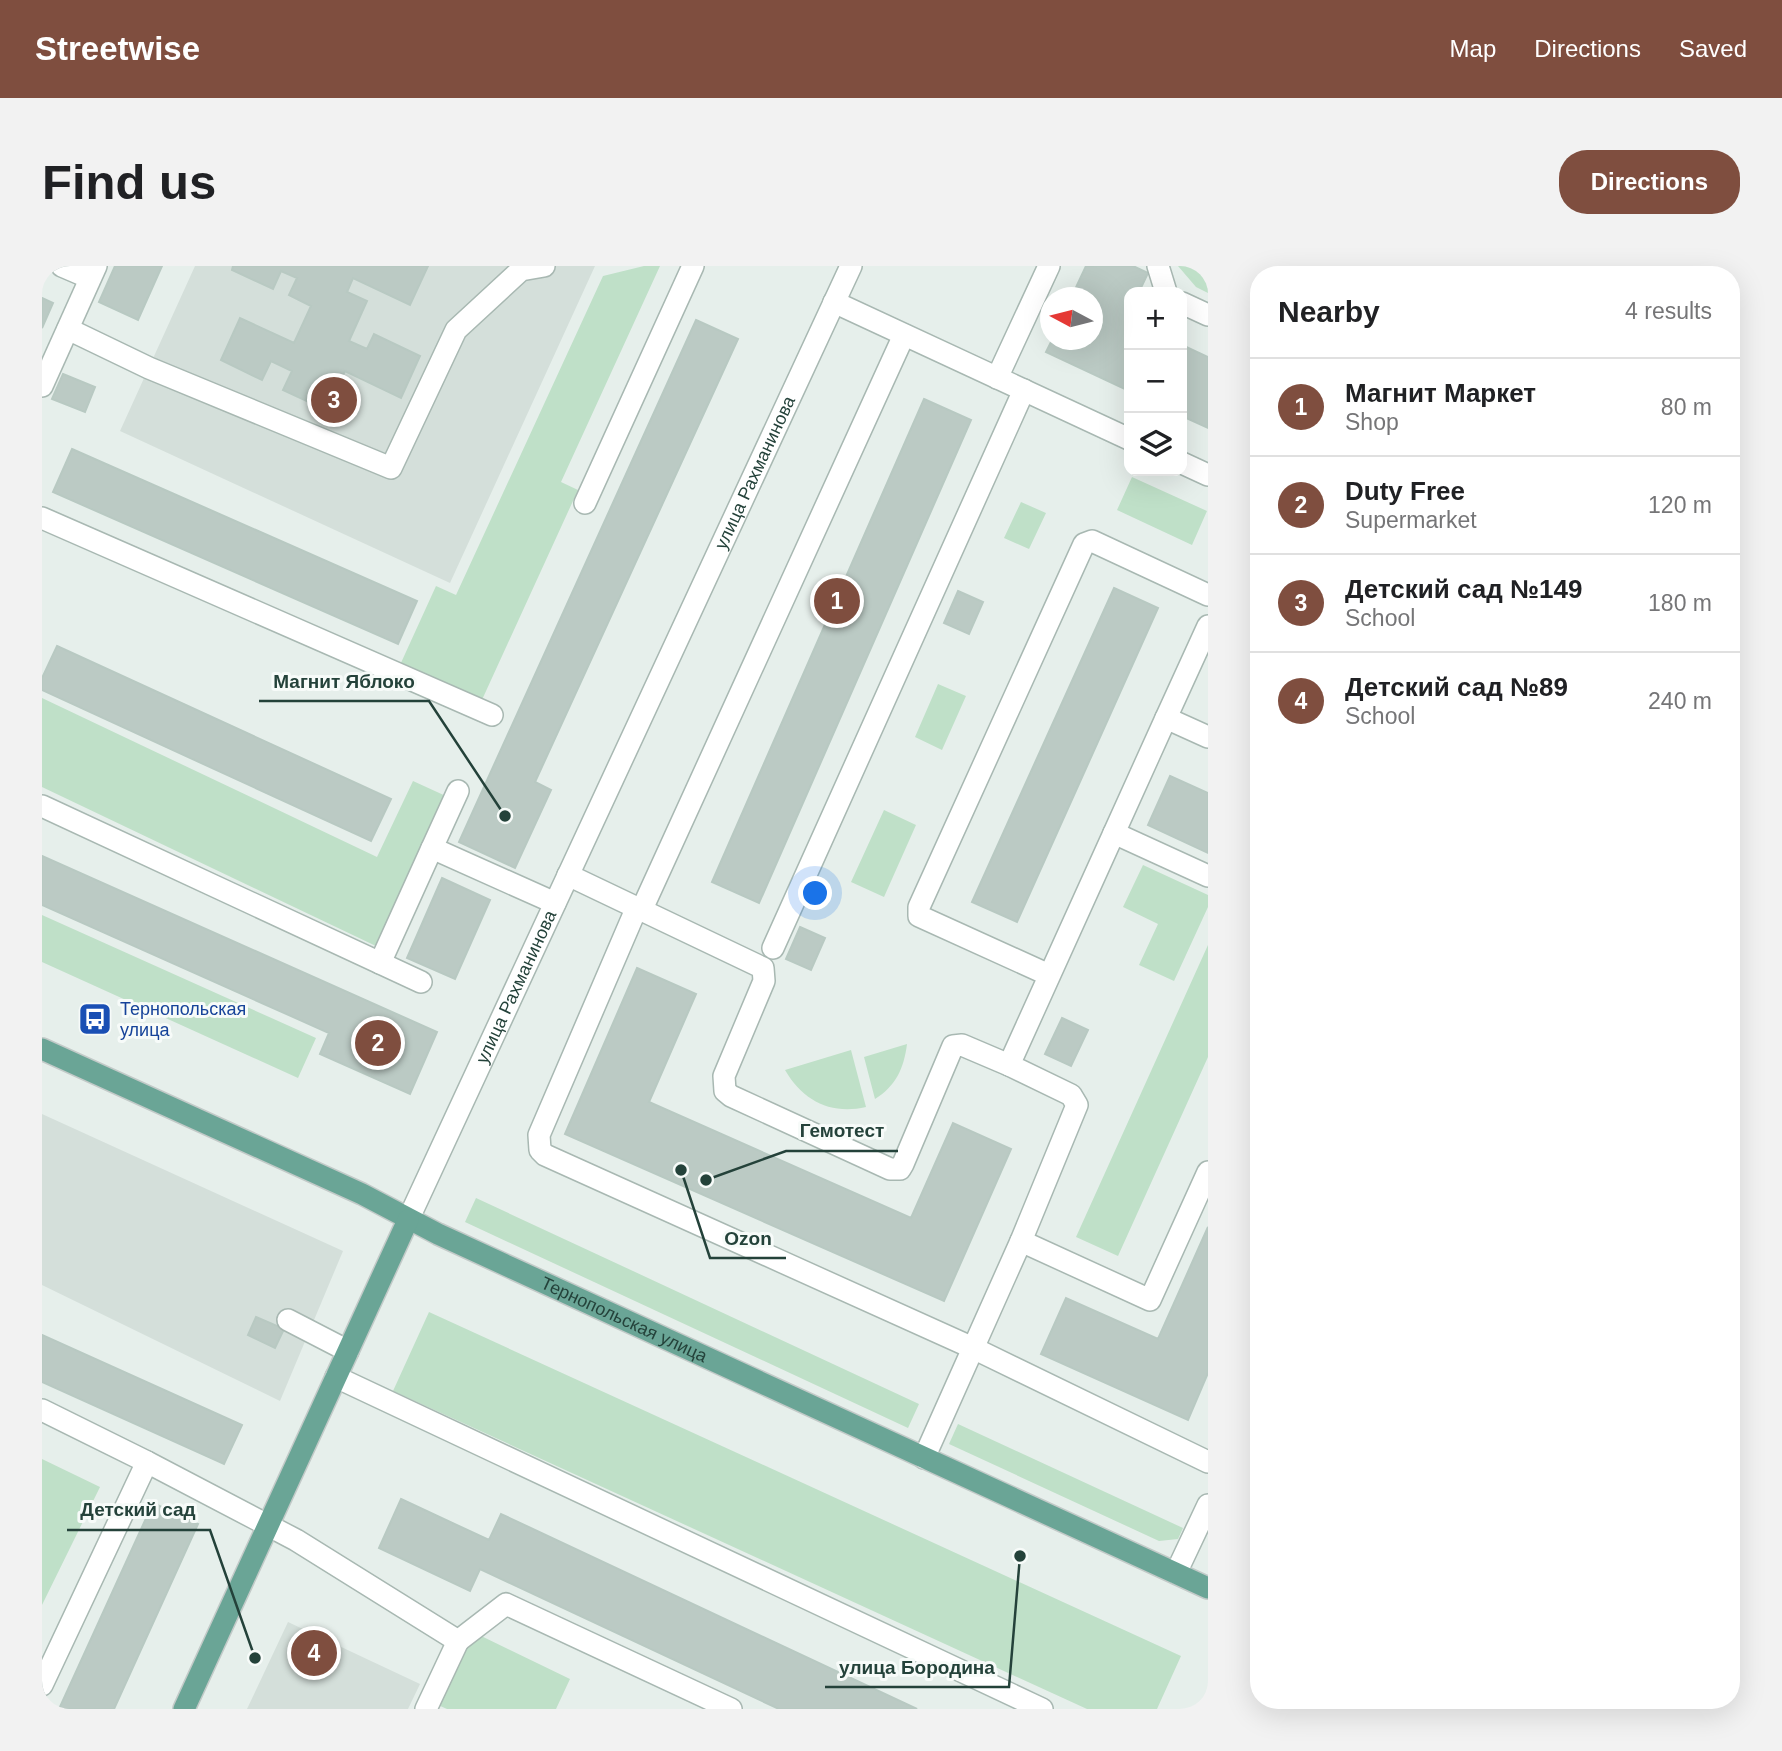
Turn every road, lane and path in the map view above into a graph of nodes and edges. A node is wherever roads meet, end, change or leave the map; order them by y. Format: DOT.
graph roads {
  1 [pos="62,266"];
  2 [pos="544,266"];
  3 [pos="693,266"];
  4 [pos="1049,266"];
  5 [pos="1158,266"];
  6 [pos="843,269"];
  7 [pos="93,272"];
  8 [pos="1164,287"];
  9 [pos="834,302"];
  10 [pos="1187,305"];
  11 [pos="1208,315"];
  12 [pos="68,329"];
  13 [pos="904,335"];
  14 [pos="997,378"];
  15 [pos="43,381"];
  16 [pos="1024,390"];
  17 [pos="1124,437"];
  18 [pos="1187,465"];
  19 [pos="1208,475"];
  20 [pos="585,503"];
  21 [pos="42,518"];
  22 [pos="1208,595"];
  23 [pos="1208,626"];
  24 [pos="492,715"];
  25 [pos="1166,718"];
  26 [pos="1208,737"];
  27 [pos="458,791"];
  28 [pos="42,806"];
  29 [pos="1114,833"];
  30 [pos="432,848"];
  31 [pos="568,875"];
  32 [pos="1208,876"];
  33 [pos="555,903"];
  34 [pos="639,908"];
  35 [pos="773,948"];
  36 [pos="380,963"];
  37 [pos="1049,975"];
  38 [pos="421,982"];
  39 [pos="42,1049"];
  40 [pos="1009,1065"];
  41 [pos="1208,1172"];
  42 [pos="408,1220"];
  43 [pos="1021,1241"];
  44 [pos="288,1320"];
  45 [pos="973,1348"];
  46 [pos="348,1351"];
  47 [pos="336,1377"];
  48 [pos="42,1410"];
  49 [pos="924,1458"];
  50 [pos="147,1462"];
  51 [pos="1208,1462"];
  52 [pos="1208,1505"];
  53 [pos="268,1525"];
  54 [pos="1176,1573"];
  55 [pos="1208,1588"];
  56 [pos="458,1641"];
  57 [pos="42,1685"];
  58 [pos="184,1709"];
  59 [pos="426,1709"];
  60 [pos="731,1709"];
  61 [pos="1042,1709"];
  1 -- 7 [label="street"];
  2 -- 12 [label="street"];
  3 -- 20 [label="street"];
  4 -- 14 [label="street"];
  5 -- 8 [label="street"];
  6 -- 9 [label="street, улица Рахманинова"];
  7 -- 12 [label="street"];
  9 -- 13 [label="street"];
  9 -- 31 [label="street, улица Рахманинова"];
  10 -- 11 [label="street"];
  12 -- 15 [label="street"];
  13 -- 14 [label="street"];
  13 -- 34 [label="street"];
  14 -- 16 [label="street"];
  16 -- 17 [label="street"];
  16 -- 35 [label="street"];
  18 -- 19 [label="street"];
  21 -- 24 [label="street"];
  22 -- 37 [label="street"];
  23 -- 25 [label="street"];
  25 -- 26 [label="street"];
  25 -- 29 [label="street"];
  27 -- 30 [label="street"];
  28 -- 36 [label="street"];
  29 -- 32 [label="street"];
  29 -- 37 [label="street"];
  30 -- 33 [label="street"];
  30 -- 36 [label="street"];
  31 -- 33 [label="street, улица Рахманинова"];
  31 -- 34 [label="street"];
  33 -- 42 [label="street, улица Рахманинова"];
  34 -- 40 [label="street"];
  34 -- 45 [label="street"];
  36 -- 38 [label="street"];
  37 -- 40 [label="street"];
  39 -- 42 [label="main road, Тернопольская улица"];
  40 -- 43 [label="street"];
  41 -- 43 [label="street"];
  42 -- 46 [label="main road, улица Рахманинова"];
  42 -- 49 [label="main road, Тернопольская улица"];
  43 -- 45 [label="street"];
  44 -- 46 [label="street"];
  45 -- 49 [label="street"];
  45 -- 51 [label="street"];
  46 -- 47 [label="main road, улица Рахманинова"];
  47 -- 53 [label="main road, улица Рахманинова"];
  47 -- 61 [label="street"];
  48 -- 50 [label="street"];
  49 -- 54 [label="main road, Тернопольская улица"];
  50 -- 53 [label="street"];
  50 -- 57 [label="street"];
  52 -- 54 [label="street"];
  53 -- 56 [label="street"];
  53 -- 58 [label="main road, улица Рахманинова"];
  54 -- 55 [label="main road, Тернопольская улица"];
  56 -- 59 [label="street"];
  56 -- 60 [label="street"];
}
